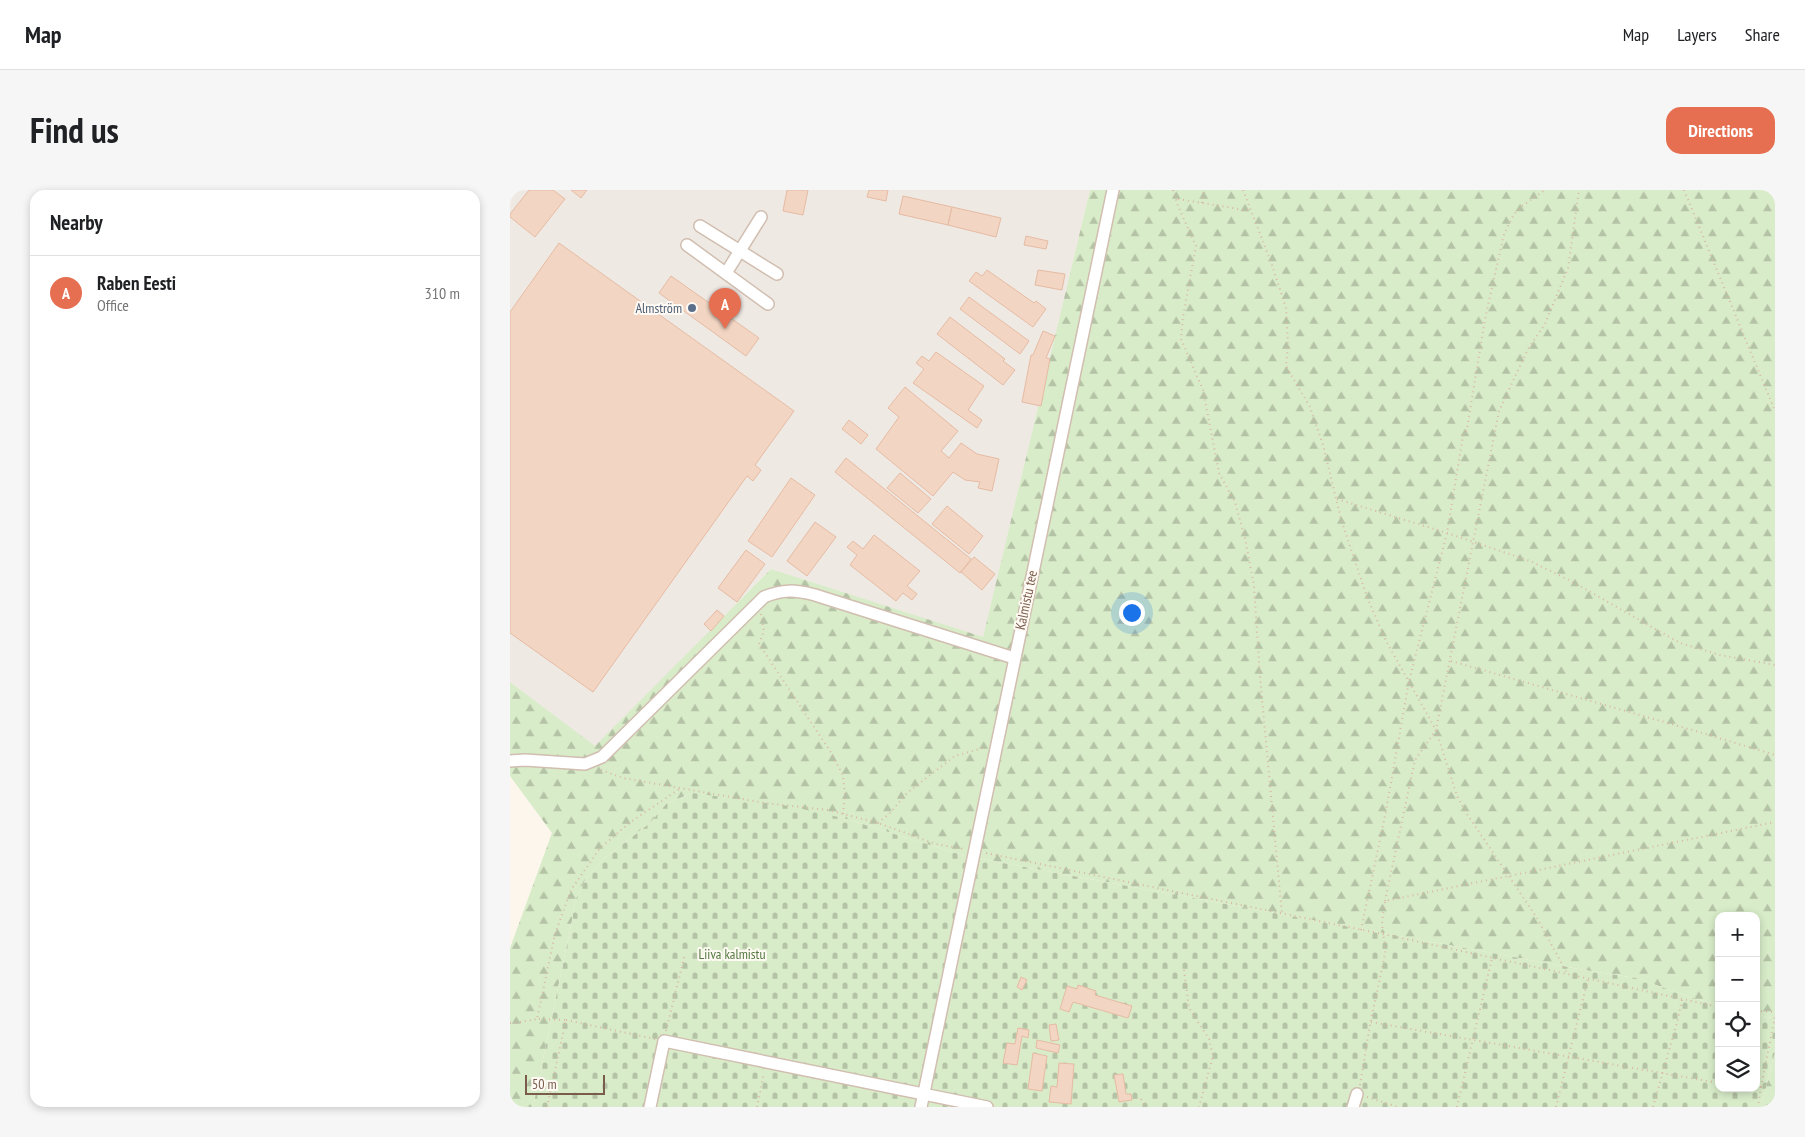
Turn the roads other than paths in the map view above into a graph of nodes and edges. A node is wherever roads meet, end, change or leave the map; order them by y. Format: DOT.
graph roads {
  1 [pos="1113,190"];
  2 [pos="761,217"];
  3 [pos="700,226"];
  4 [pos="687,245"];
  5 [pos="740,251"];
  6 [pos="726,273"];
  7 [pos="777,274"];
  8 [pos="768,304"];
  9 [pos="1014,658"];
  10 [pos="510,761"];
  11 [pos="924,1094"];
  12 [pos="1358,1094"];
  13 [pos="650,1107"];
  14 [pos="921,1107"];
  15 [pos="987,1107"];
  16 [pos="1353,1107"];
  1 -- 9 [label="street, Kalmistu tee"];
  2 -- 5 [label="street"];
  3 -- 5 [label="street"];
  4 -- 6 [label="street"];
  5 -- 6 [label="street"];
  5 -- 7 [label="street"];
  6 -- 8 [label="street"];
  9 -- 10 [label="street"];
  9 -- 11 [label="street, Kalmistu tee"];
  11 -- 13 [label="street"];
  11 -- 14 [label="street, Kalmistu tee"];
  11 -- 15 [label="street"];
  12 -- 16 [label="street"];
}
